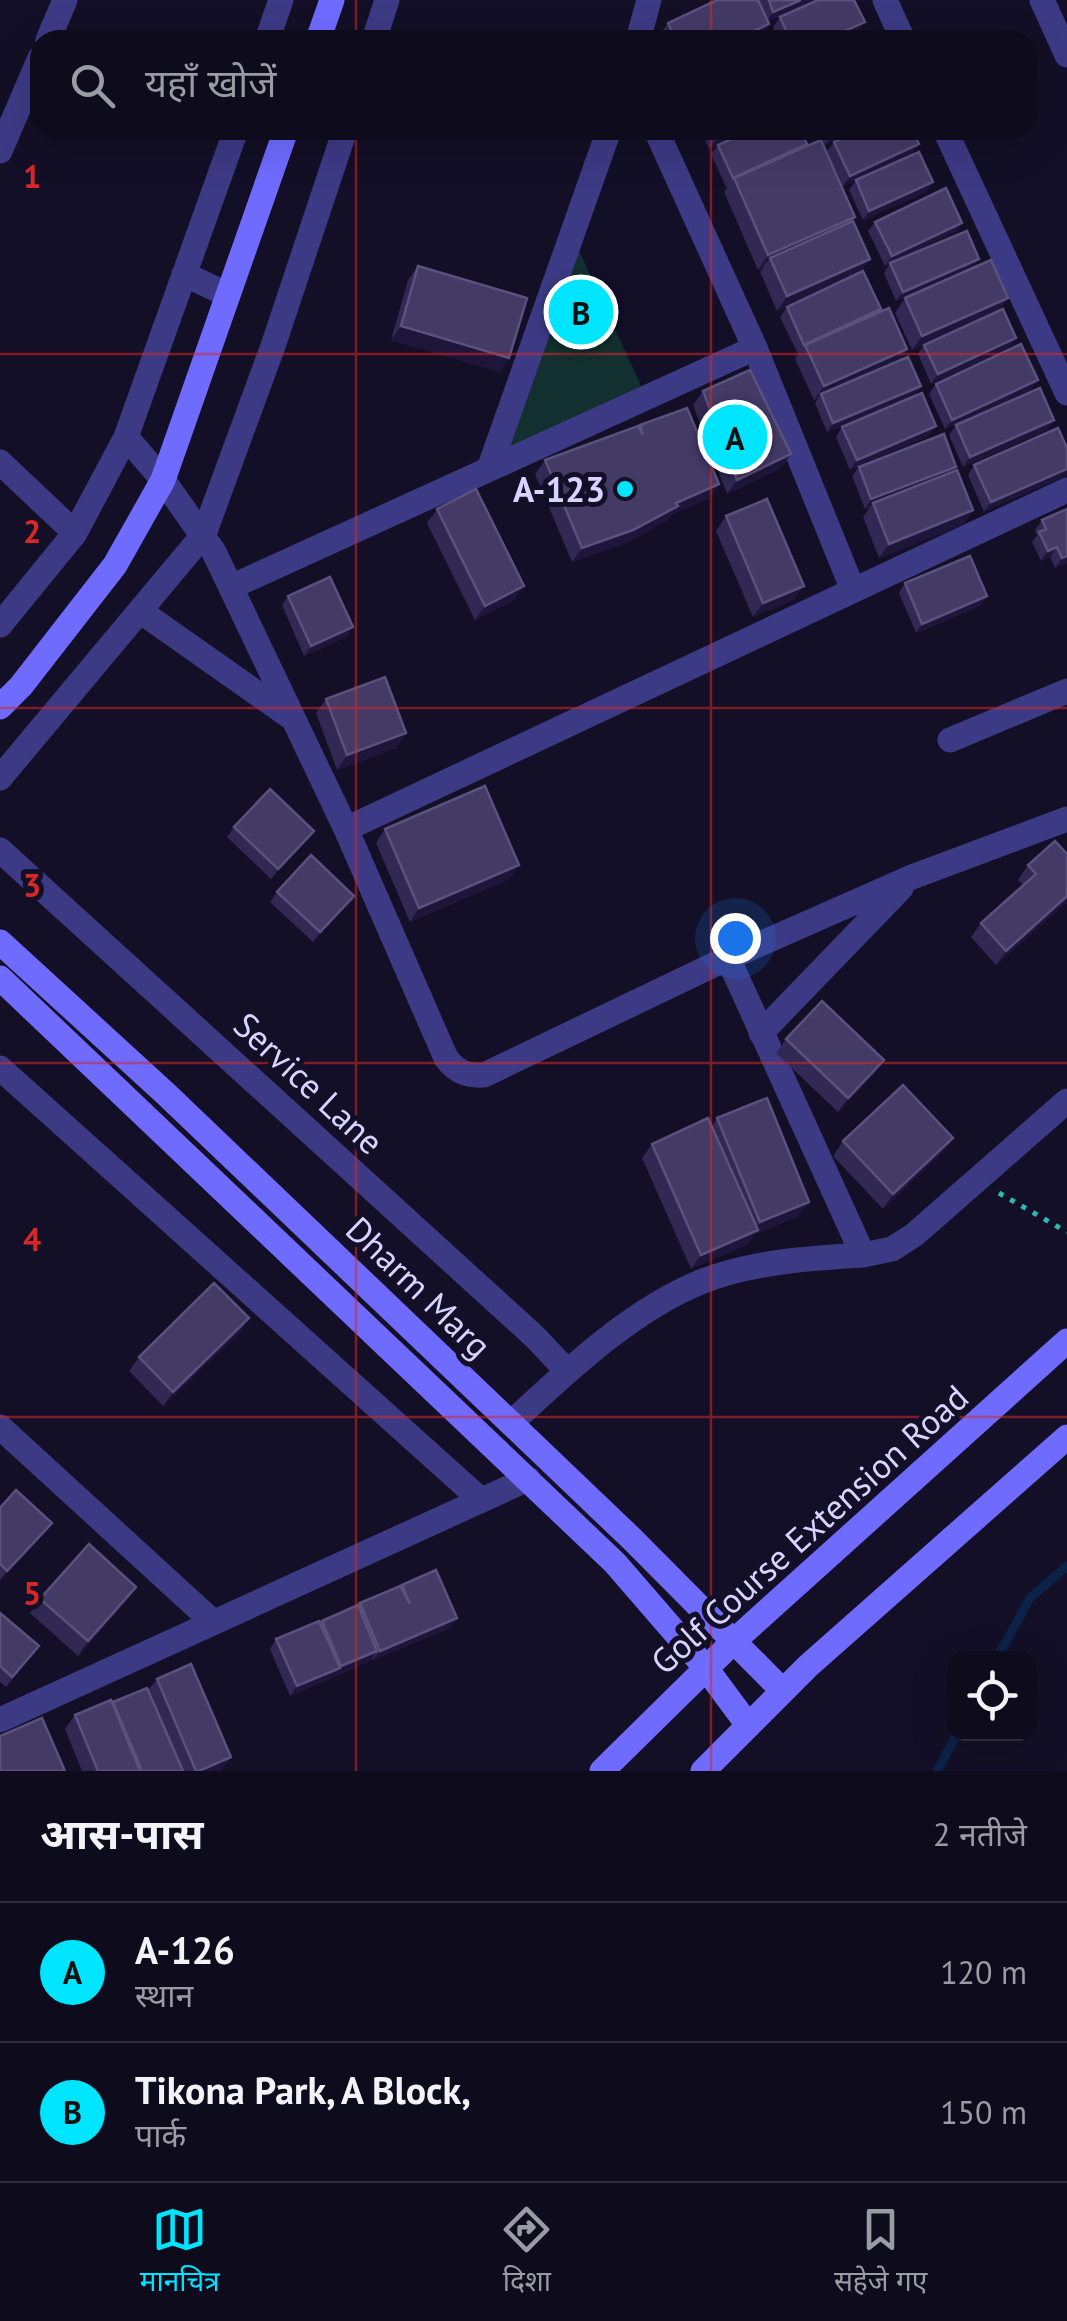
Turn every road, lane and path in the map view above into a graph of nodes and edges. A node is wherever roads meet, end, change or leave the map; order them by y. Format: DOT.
graph roads {
  1 [pos="65,0"];
  2 [pos="281,0"];
  3 [pos="332,0"];
  4 [pos="387,0"];
  5 [pos="649,0"];
  6 [pos="885,0"];
  7 [pos="1042,0"];
  8 [pos="52,30"];
  9 [pos="270,30"];
  10 [pos="322,30"];
  11 [pos="377,30"];
  12 [pos="641,30"];
  13 [pos="899,30"];
  14 [pos="1067,54"];
  15 [pos="30,81"];
  16 [pos="232,140"];
  17 [pos="283,140"];
  18 [pos="342,140"];
  19 [pos="605,140"];
  20 [pos="660,140"];
  21 [pos="950,140"];
  22 [pos="0,151"];
  23 [pos="184,274"];
  24 [pos="228,296"];
  25 [pos="754,348"];
  26 [pos="1067,393"];
  27 [pos="126,437"];
  28 [pos="0,462"];
  29 [pos="489,469"];
  30 [pos="163,480"];
  31 [pos="1067,490"];
  32 [pos="75,533"];
  33 [pos="204,534"];
  34 [pos="231,587"];
  35 [pos="853,590"];
  36 [pos="140,612"];
  37 [pos="0,625"];
  38 [pos="1067,692"];
  39 [pos="0,708"];
  40 [pos="294,719"];
  41 [pos="950,740"];
  42 [pos="0,778"];
  43 [pos="1067,819"];
  44 [pos="346,830"];
  45 [pos="0,850"];
  46 [pos="912,877"];
  47 [pos="0,942"];
  48 [pos="728,958"];
  49 [pos="0,978"];
  50 [pos="762,1032"];
  51 [pos="0,1068"];
  52 [pos="1067,1102"];
  53 [pos="979,1181"];
  54 [pos="1067,1232"];
  55 [pos="863,1255"];
  56 [pos="1067,1341"];
  57 [pos="567,1372"];
  58 [pos="512,1424"];
  59 [pos="0,1428"];
  60 [pos="1067,1438"];
  61 [pos="528,1479"];
  62 [pos="481,1500"];
  63 [pos="213,1622"];
  64 [pos="735,1640"];
  65 [pos="705,1667"];
  66 [pos="783,1691"];
  67 [pos="0,1720"];
  68 [pos="748,1725"];
  69 [pos="602,1771"];
  70 [pos="703,1771"];
  1 -- 8 [label="street"];
  2 -- 9 [label="street"];
  3 -- 10 [label="main road"];
  4 -- 11 [label="street"];
  5 -- 12 [label="street"];
  6 -- 13 [label="street"];
  7 -- 14 [label="street"];
  15 -- 22 [label="street"];
  16 -- 23 [label="street"];
  17 -- 24 [label="main road"];
  18 -- 33 [label="street"];
  19 -- 29 [label="street"];
  20 -- 25 [label="street"];
  21 -- 26 [label="street"];
  23 -- 24 [label="street"];
  23 -- 27 [label="street"];
  24 -- 30 [label="main road"];
  25 -- 29 [label="street"];
  25 -- 35 [label="street"];
  27 -- 30 [label="street"];
  27 -- 32 [label="street"];
  28 -- 32 [label="street"];
  29 -- 34 [label="street"];
  30 -- 33 [label="street"];
  30 -- 39 [label="main road"];
  31 -- 35 [label="street"];
  32 -- 37 [label="street"];
  33 -- 34 [label="street"];
  33 -- 36 [label="street"];
  34 -- 40 [label="street"];
  35 -- 44 [label="street"];
  36 -- 40 [label="street"];
  36 -- 42 [label="street"];
  38 -- 41 [label="street"];
  40 -- 44 [label="street"];
  43 -- 46 [label="street"];
  44 -- 48 [label="street"];
  45 -- 57 [label="street, Service Lane"];
  46 -- 48 [label="street"];
  46 -- 50 [label="street"];
  47 -- 58 [label="main road, Dharm Marg"];
  48 -- 50 [label="street"];
  49 -- 61 [label="main road, Dharm Marg"];
  50 -- 55 [label="street"];
  51 -- 62 [label="street"];
  52 -- 53 [label="street"];
  53 -- 54 [label="path"];
  53 -- 55 [label="street"];
  55 -- 57 [label="street"];
  56 -- 64 [label="main road, Golf Course Extension Road"];
  57 -- 58 [label="street"];
  58 -- 64 [label="main road, Dharm Marg"];
  59 -- 63 [label="street"];
  60 -- 66 [label="main road"];
  61 -- 62 [label="street"];
  61 -- 65 [label="main road, Dharm Marg"];
  62 -- 63 [label="street"];
  63 -- 67 [label="street"];
  64 -- 65 [label="main road, Golf Course Extension Road"];
  64 -- 66 [label="main road, Dharm Marg"];
  65 -- 68 [label="main road, Dharm Marg"];
  65 -- 69 [label="main road, Golf Course Extension Road"];
  66 -- 68 [label="main road"];
  68 -- 70 [label="main road"];
}
